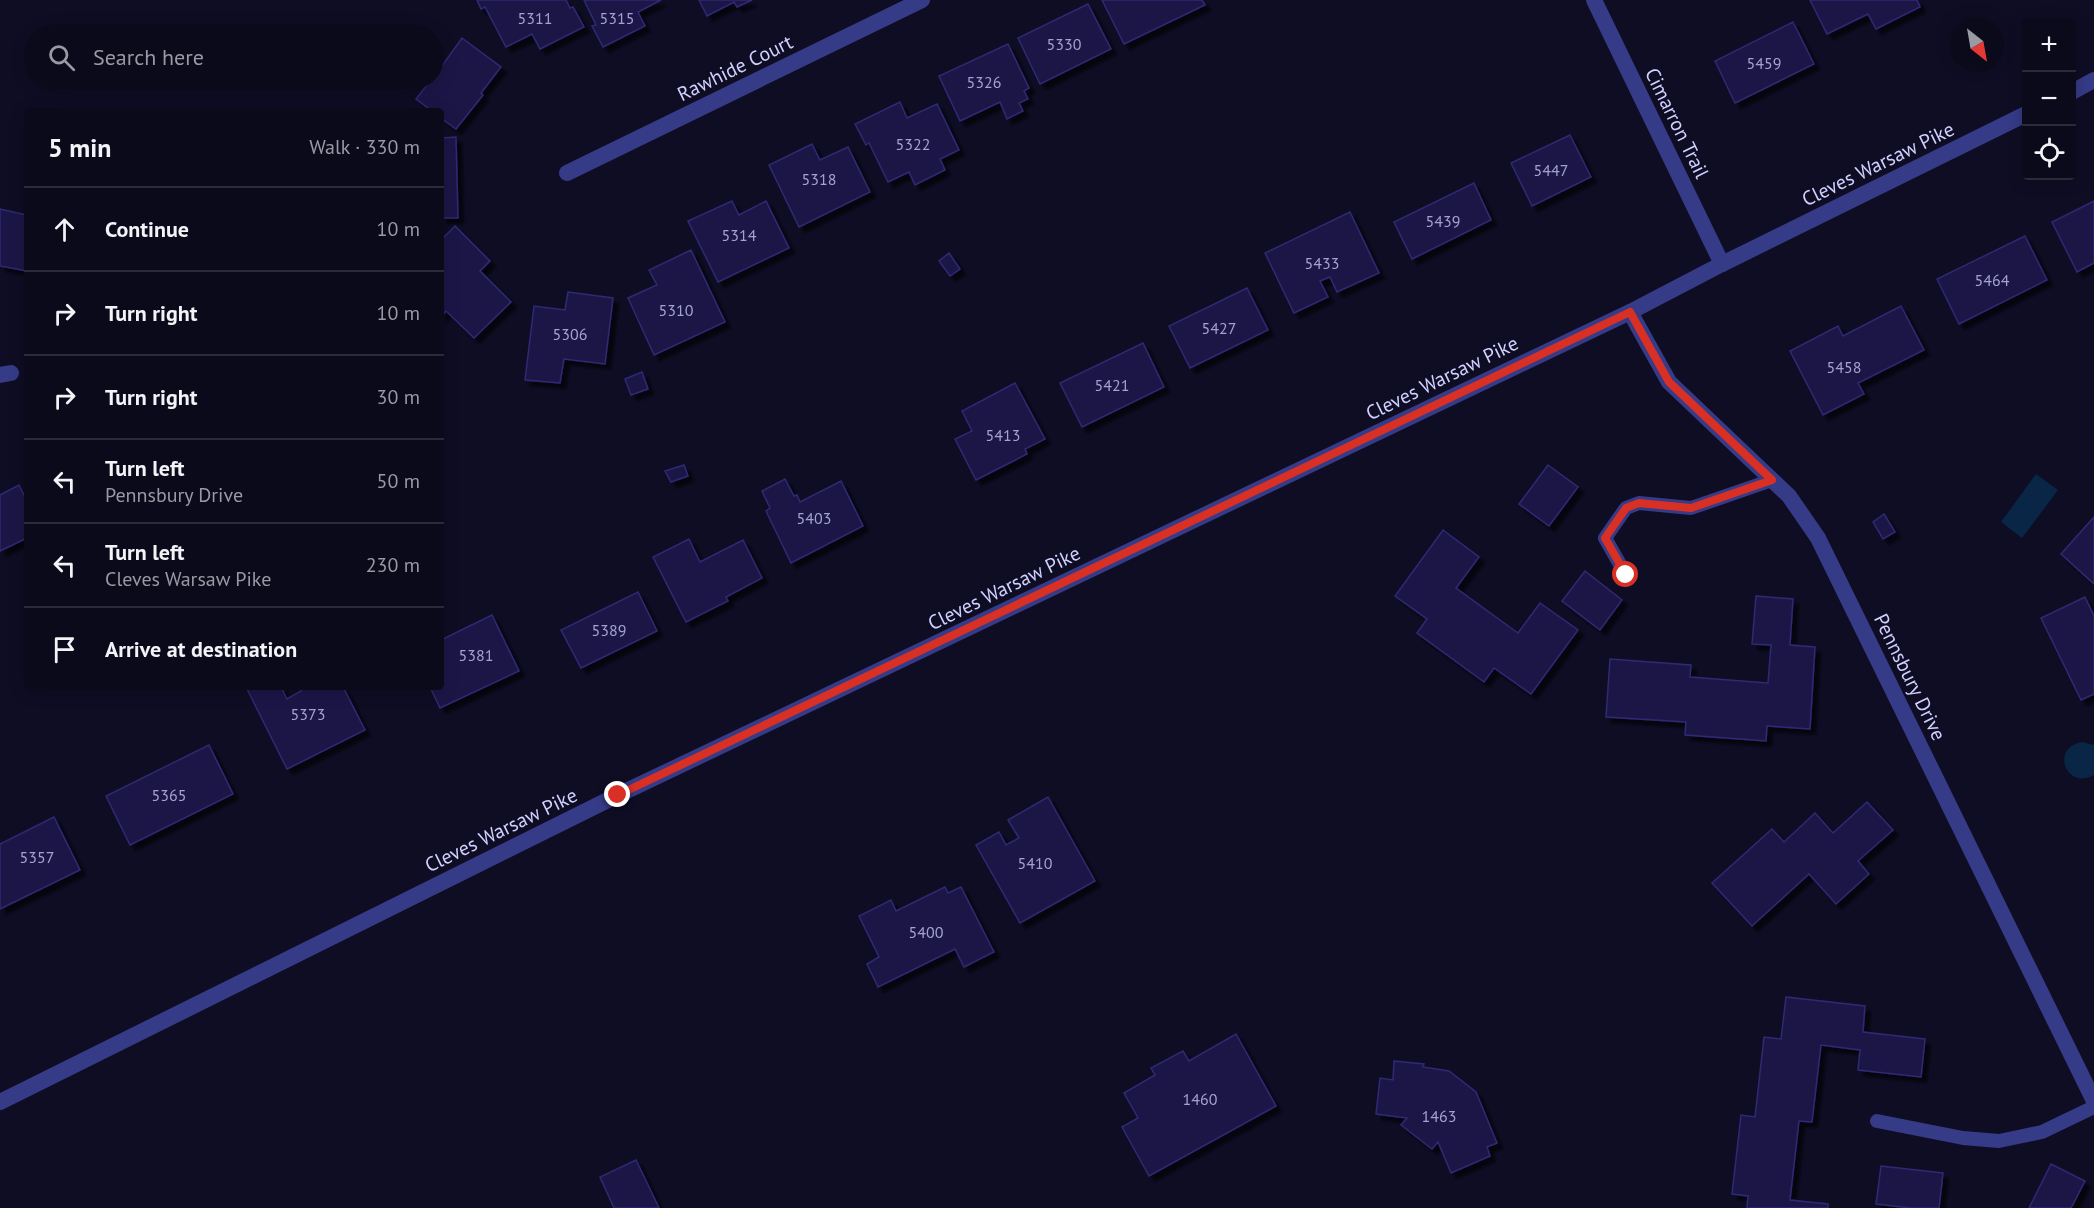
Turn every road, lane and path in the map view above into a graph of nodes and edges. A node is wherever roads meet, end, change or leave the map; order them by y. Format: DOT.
graph roads {
  1 [pos="922,0"];
  2 [pos="1594,0"];
  3 [pos="2094,80"];
  4 [pos="2076,90"];
  5 [pos="2022,116"];
  6 [pos="567,173"];
  7 [pos="1722,264"];
  8 [pos="1630,312"];
  9 [pos="1772,480"];
  10 [pos="1626,575"];
  11 [pos="0,1101"];
  12 [pos="2094,1101"];
  13 [pos="2094,1107"];
  14 [pos="1877,1121"];
  1 -- 6 [label="street, Rawhide Court"];
  2 -- 7 [label="street, Cimarron Trail"];
  3 -- 4 [label="street"];
  5 -- 7 [label="street, Cleves Warsaw Pike"];
  7 -- 8 [label="street, Cleves Warsaw Pike"];
  8 -- 9 [label="street, Pennsbury Drive"];
  8 -- 11 [label="street, Cleves Warsaw Pike"];
  9 -- 10 [label="lane"];
  9 -- 12 [label="street, Pennsbury Drive"];
  13 -- 14 [label="lane"];
}
